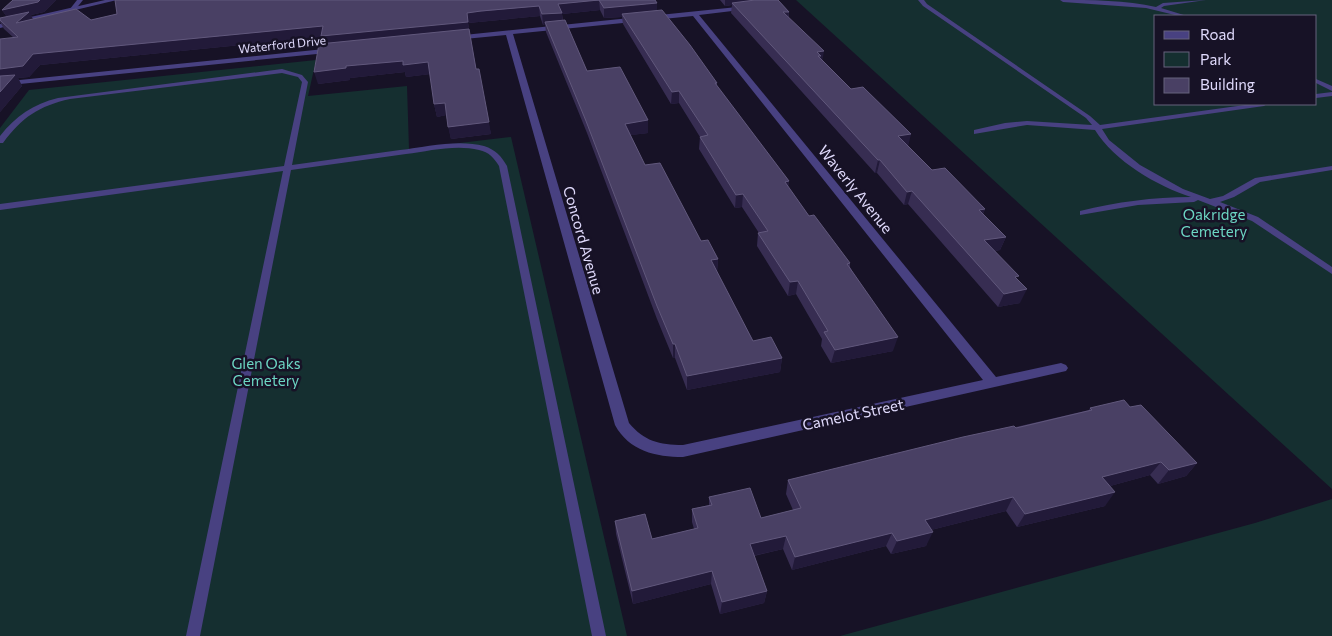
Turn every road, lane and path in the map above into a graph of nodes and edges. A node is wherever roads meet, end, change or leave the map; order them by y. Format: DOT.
graph roads {
  1 [pos="80,0"];
  2 [pos="114,0"];
  3 [pos="920,0"];
  4 [pos="1063,0"];
  5 [pos="1204,0"];
  6 [pos="755,8"];
  7 [pos="1158,8"];
  8 [pos="73,9"];
  9 [pos="695,14"];
  10 [pos="1181,15"];
  11 [pos="0,26"];
  12 [pos="509,32"];
  13 [pos="450,38"];
  14 [pos="342,49"];
  15 [pos="1317,82"];
  16 [pos="0,84"];
  17 [pos="1332,89"];
  18 [pos="1332,94"];
  19 [pos="1317,96"];
  20 [pos="1257,105"];
  21 [pos="1098,128"];
  22 [pos="977,132"];
  23 [pos="0,141"];
  24 [pos="287,168"];
  25 [pos="1332,168"];
  26 [pos="1204,200"];
  27 [pos="0,207"];
  28 [pos="1083,213"];
  29 [pos="1332,271"];
  30 [pos="1061,368"];
  31 [pos="994,383"];
  32 [pos="646,447"];
  33 [pos="193,636"];
  34 [pos="599,636"];
  1 -- 8 [label="lane"];
  2 -- 8 [label="street"];
  3 -- 21 [label="lane"];
  4 -- 7 [label="lane"];
  5 -- 7 [label="lane"];
  6 -- 9 [label="street"];
  7 -- 10 [label="lane"];
  8 -- 11 [label="street"];
  9 -- 12 [label="street"];
  9 -- 31 [label="street, Waverly Avenue"];
  12 -- 13 [label="street"];
  12 -- 32 [label="street, Concord Avenue"];
  14 -- 16 [label="street, Waterford Drive"];
  15 -- 17 [label="lane"];
  18 -- 19 [label="lane"];
  20 -- 21 [label="lane"];
  21 -- 22 [label="lane"];
  21 -- 26 [label="lane"];
  23 -- 24 [label="lane"];
  24 -- 27 [label="lane"];
  24 -- 33 [label="lane"];
  24 -- 34 [label="lane"];
  25 -- 26 [label="lane"];
  26 -- 28 [label="lane"];
  26 -- 29 [label="lane"];
  30 -- 31 [label="street, Camelot Street"];
  31 -- 32 [label="street, Camelot Street"];
}
